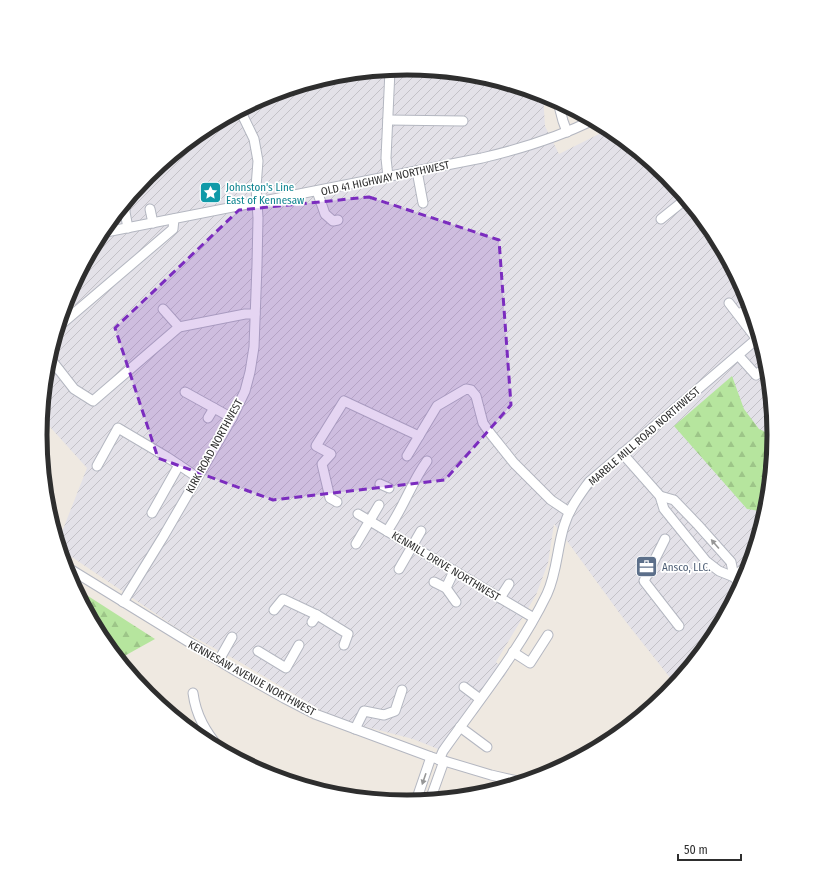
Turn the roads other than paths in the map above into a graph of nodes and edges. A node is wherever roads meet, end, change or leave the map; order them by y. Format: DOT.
graph roads {
  1 [pos="390,76"];
  2 [pos="560,109"];
  3 [pos="243,115"];
  4 [pos="388,120"];
  5 [pos="463,121"];
  6 [pos="587,123"];
  7 [pos="567,132"];
  8 [pos="417,171"];
  9 [pos="388,177"];
  10 [pos="317,191"];
  11 [pos="682,202"];
  12 [pos="257,203"];
  13 [pos="423,203"];
  14 [pos="150,208"];
  15 [pos="125,211"];
  16 [pos="174,219"];
  17 [pos="661,219"];
  18 [pos="338,220"];
  19 [pos="153,223"];
  20 [pos="128,228"];
  21 [pos="111,231"];
  22 [pos="729,304"];
  23 [pos="163,309"];
  24 [pos="745,311"];
  25 [pos="256,314"];
  26 [pos="738,314"];
  27 [pos="65,322"];
  28 [pos="179,327"];
  29 [pos="752,332"];
  30 [pos="755,343"];
  31 [pos="738,354"];
  32 [pos="55,361"];
  33 [pos="761,371"];
  34 [pos="185,392"];
  35 [pos="214,408"];
  36 [pos="208,418"];
  37 [pos="232,418"];
  38 [pos="419,436"];
  39 [pos="622,453"];
  40 [pos="407,456"];
  41 [pos="427,461"];
  42 [pos="179,465"];
  43 [pos="97,466"];
  44 [pos="197,477"];
  45 [pos="380,484"];
  46 [pos="389,488"];
  47 [pos="660,496"];
  48 [pos="337,502"];
  49 [pos="379,505"];
  50 [pos="569,512"];
  51 [pos="152,513"];
  52 [pos="358,514"];
  53 [pos="370,521"];
  54 [pos="387,531"];
  55 [pos="421,531"];
  56 [pos="665,539"];
  57 [pos="356,544"];
  58 [pos="412,546"];
  59 [pos="399,569"];
  60 [pos="73,571"];
  61 [pos="454,571"];
  62 [pos="741,571"];
  63 [pos="734,577"];
  64 [pos="737,580"];
  65 [pos="434,582"];
  66 [pos="509,584"];
  67 [pos="446,588"];
  68 [pos="500,598"];
  69 [pos="123,602"];
  70 [pos="456,602"];
  71 [pos="274,610"];
  72 [pos="534,618"];
  73 [pos="679,626"];
  74 [pos="548,635"];
  75 [pos="232,636"];
  76 [pos="299,645"];
  77 [pos="344,645"];
  78 [pos="258,652"];
  79 [pos="513,652"];
  80 [pos="219,660"];
  81 [pos="464,687"];
  82 [pos="402,690"];
  83 [pos="193,693"];
  84 [pos="480,699"];
  85 [pos="460,727"];
  86 [pos="355,729"];
  87 [pos="210,736"];
  88 [pos="488,747"];
  89 [pos="438,759"];
  90 [pos="511,780"];
  91 [pos="419,794"];
  92 [pos="431,794"];
  1 -- 4 [label="street"];
  2 -- 7 [label="street"];
  3 -- 12 [label="street, KIRK ROAD NORTHWEST"];
  4 -- 5 [label="street"];
  4 -- 9 [label="street"];
  6 -- 7 [label="street, OLD 41 HIGHWAY NORTHWEST"];
  7 -- 8 [label="street, OLD 41 HIGHWAY NORTHWEST"];
  8 -- 9 [label="street, OLD 41 HIGHWAY NORTHWEST"];
  8 -- 13 [label="street"];
  9 -- 10 [label="street, OLD 41 HIGHWAY NORTHWEST"];
  10 -- 12 [label="street, OLD 41 HIGHWAY NORTHWEST"];
  10 -- 18 [label="street"];
  11 -- 17 [label="street"];
  12 -- 16 [label="street, OLD 41 HIGHWAY NORTHWEST"];
  12 -- 25 [label="street, KIRK ROAD NORTHWEST"];
  14 -- 19 [label="street"];
  15 -- 20 [label="street"];
  16 -- 19 [label="street, OLD 41 HIGHWAY NORTHWEST"];
  16 -- 27 [label="street"];
  19 -- 20 [label="street, OLD 41 HIGHWAY NORTHWEST"];
  20 -- 21 [label="street, OLD 41 HIGHWAY NORTHWEST"];
  22 -- 26 [label="street"];
  23 -- 28 [label="street"];
  24 -- 26 [label="street"];
  25 -- 28 [label="street"];
  25 -- 37 [label="street, KIRK ROAD NORTHWEST"];
  26 -- 29 [label="street"];
  28 -- 32 [label="street"];
  30 -- 31 [label="street, MARBLE MILL ROAD NORTHWEST"];
  31 -- 33 [label="street"];
  31 -- 39 [label="street, MARBLE MILL ROAD NORTHWEST"];
  34 -- 35 [label="street"];
  35 -- 36 [label="street"];
  35 -- 37 [label="street"];
  37 -- 44 [label="street, KIRK ROAD NORTHWEST"];
  38 -- 40 [label="street"];
  38 -- 48 [label="street"];
  38 -- 50 [label="street"];
  39 -- 47 [label="street"];
  39 -- 50 [label="street, MARBLE MILL ROAD NORTHWEST"];
  41 -- 54 [label="street"];
  42 -- 43 [label="street"];
  42 -- 44 [label="street"];
  42 -- 51 [label="street"];
  44 -- 69 [label="street, KIRK ROAD NORTHWEST"];
  45 -- 46 [label="street"];
  47 -- 63 [label="street"];
  63 -- 47 [label="street, one-way"];
  49 -- 53 [label="street"];
  50 -- 72 [label="street, MARBLE MILL ROAD NORTHWEST"];
  52 -- 53 [label="street, KENMILL DRIVE NORTHWEST"];
  53 -- 54 [label="street, KENMILL DRIVE NORTHWEST"];
  53 -- 57 [label="street"];
  54 -- 58 [label="street, KENMILL DRIVE NORTHWEST"];
  55 -- 58 [label="street"];
  56 -- 73 [label="street"];
  58 -- 59 [label="street"];
  58 -- 61 [label="street, KENMILL DRIVE NORTHWEST"];
  60 -- 69 [label="street, KENNESAW AVENUE NORTHWEST"];
  61 -- 67 [label="street"];
  61 -- 68 [label="street, KENMILL DRIVE NORTHWEST"];
  62 -- 63 [label="street"];
  63 -- 64 [label="street"];
  65 -- 67 [label="street"];
  66 -- 68 [label="street"];
  67 -- 70 [label="street"];
  68 -- 72 [label="street, KENMILL DRIVE NORTHWEST"];
  69 -- 80 [label="street, KENNESAW AVENUE NORTHWEST"];
  71 -- 77 [label="street"];
  72 -- 79 [label="street, MARBLE MILL ROAD NORTHWEST"];
  74 -- 79 [label="street"];
  75 -- 80 [label="street"];
  76 -- 78 [label="street"];
  79 -- 84 [label="street, MARBLE MILL ROAD NORTHWEST"];
  80 -- 86 [label="street, KENNESAW AVENUE NORTHWEST"];
  81 -- 84 [label="street"];
  82 -- 86 [label="street"];
  83 -- 87 [label="street"];
  84 -- 85 [label="street, MARBLE MILL ROAD NORTHWEST"];
  85 -- 88 [label="street"];
  85 -- 89 [label="street, MARBLE MILL ROAD NORTHWEST"];
  86 -- 89 [label="street, KENNESAW AVENUE NORTHWEST"];
  89 -- 90 [label="street, KENNESAW AVENUE NORTHWEST"];
  89 -- 91 [label="street, one-way"];
  89 -- 92 [label="street"];
}
